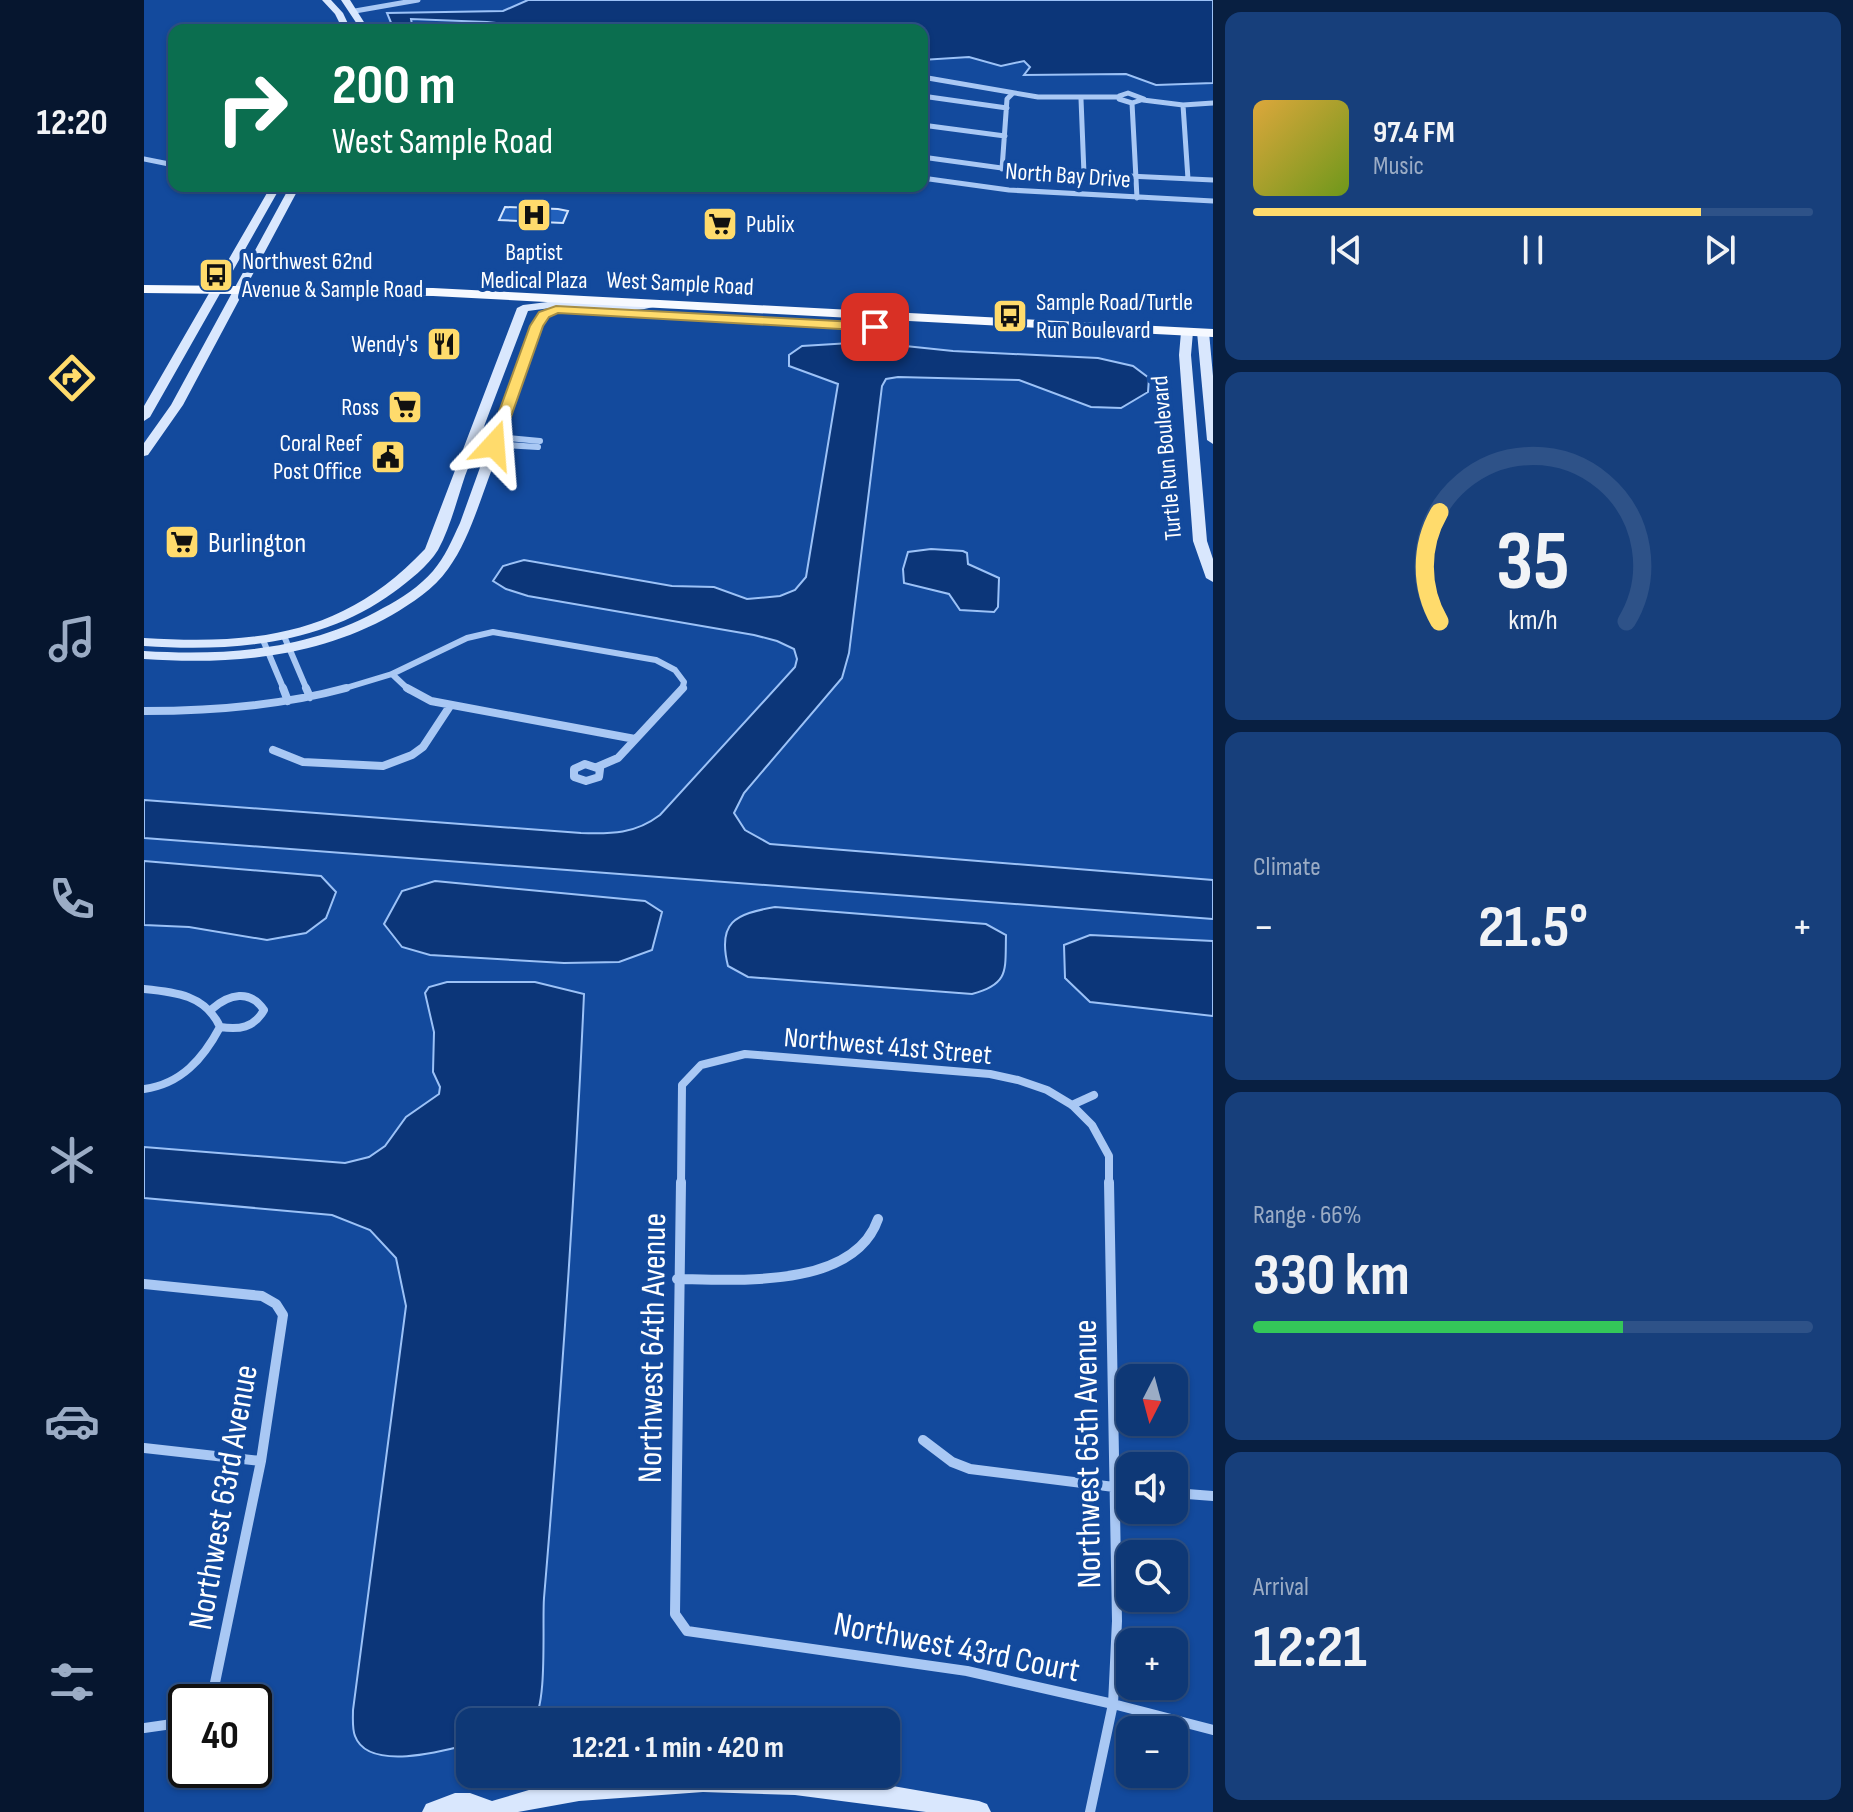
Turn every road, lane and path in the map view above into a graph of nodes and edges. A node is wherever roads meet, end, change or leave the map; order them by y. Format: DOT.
graph roads {
  1 [pos="326,0"];
  2 [pos="422,0"];
  3 [pos="396,3"];
  4 [pos="351,6"];
  5 [pos="344,24"];
  6 [pos="362,24"];
  7 [pos="928,78"];
  8 [pos="1012,94"];
  9 [pos="928,97"];
  10 [pos="1118,97"];
  11 [pos="1081,99"];
  12 [pos="1143,100"];
  13 [pos="1132,103"];
  14 [pos="1213,103"];
  15 [pos="1183,105"];
  16 [pos="1007,108"];
  17 [pos="928,126"];
  18 [pos="1005,136"];
  19 [pos="928,158"];
  20 [pos="144,159"];
  21 [pos="168,165"];
  22 [pos="1002,169"];
  23 [pos="1084,174"];
  24 [pos="1135,177"];
  25 [pos="928,179"];
  26 [pos="1188,179"];
  27 [pos="1213,180"];
  28 [pos="273,192"];
  29 [pos="292,192"];
  30 [pos="1137,198"];
  31 [pos="1213,201"];
  32 [pos="144,289"];
  33 [pos="213,295"];
  34 [pos="236,295"];
  35 [pos="144,301"];
  36 [pos="656,304"];
  37 [pos="523,308"];
  38 [pos="556,309"];
  39 [pos="847,314"];
  40 [pos="813,324"];
  41 [pos="1186,338"];
  42 [pos="1208,338"];
  43 [pos="144,417"];
  44 [pos="144,427"];
  45 [pos="162,428"];
  46 [pos="474,439"];
  47 [pos="1213,440"];
  48 [pos="496,441"];
  49 [pos="539,444"];
  50 [pos="144,452"];
  51 [pos="1213,578"];
  52 [pos="286,641"];
  53 [pos="144,642"];
  54 [pos="265,646"];
  55 [pos="144,655"];
  56 [pos="392,674"];
  57 [pos="310,697"];
  58 [pos="288,701"];
  59 [pos="450,706"];
  60 [pos="144,711"];
  61 [pos="635,739"];
  62 [pos="273,750"];
  63 [pos="597,767"];
  64 [pos="144,989"];
  65 [pos="212,1009"];
  66 [pos="220,1027"];
  67 [pos="696,1066"];
  68 [pos="144,1089"];
  69 [pos="1094,1095"];
  70 [pos="1072,1105"];
  71 [pos="878,1219"];
  72 [pos="677,1279"];
  73 [pos="144,1284"];
  74 [pos="923,1440"];
  75 [pos="144,1448"];
  76 [pos="261,1461"];
  77 [pos="1114,1488"];
  78 [pos="1188,1494"];
  79 [pos="1213,1496"];
  80 [pos="687,1631"];
  81 [pos="215,1684"];
  82 [pos="1113,1705"];
  83 [pos="168,1725"];
  84 [pos="144,1728"];
  85 [pos="1213,1730"];
  86 [pos="434,1812"];
  87 [pos="491,1812"];
  88 [pos="979,1812"];
  89 [pos="1090,1812"];
  1 -- 5 [label="street"];
  2 -- 3 [label="street"];
  3 -- 4 [label="street"];
  4 -- 6 [label="street"];
  7 -- 8 [label="street"];
  8 -- 11 [label="street"];
  8 -- 16 [label="street"];
  9 -- 16 [label="street"];
  10 -- 11 [label="street"];
  10 -- 12 [label="street"];
  10 -- 13 [label="street"];
  11 -- 23 [label="street"];
  12 -- 13 [label="street"];
  12 -- 15 [label="street"];
  13 -- 24 [label="street"];
  14 -- 15 [label="street"];
  15 -- 26 [label="street"];
  16 -- 18 [label="street"];
  17 -- 18 [label="street"];
  18 -- 22 [label="street"];
  19 -- 22 [label="street"];
  20 -- 21 [label="street"];
  22 -- 23 [label="street"];
  23 -- 24 [label="street"];
  24 -- 26 [label="street"];
  24 -- 30 [label="street"];
  25 -- 30 [label="street, North Bay Drive"];
  26 -- 27 [label="street"];
  28 -- 33 [label="street"];
  29 -- 34 [label="street"];
  30 -- 31 [label="street, North Bay Drive"];
  32 -- 33 [label="main road, West Sample Road"];
  33 -- 34 [label="main road, West Sample Road"];
  33 -- 35 [label="main road, West Sample Road"];
  33 -- 43 [label="street"];
  34 -- 36 [label="main road, West Sample Road"];
  34 -- 37 [label="main road, West Sample Road"];
  34 -- 45 [label="street"];
  36 -- 37 [label="street"];
  36 -- 39 [label="main road, West Sample Road"];
  37 -- 38 [label="main road, West Sample Road"];
  37 -- 46 [label="street"];
  38 -- 40 [label="main road, West Sample Road"];
  38 -- 48 [label="street"];
  39 -- 40 [label="main road"];
  39 -- 41 [label="main road, West Sample Road"];
  40 -- 41 [label="main road, West Sample Road"];
  41 -- 42 [label="main road, West Sample Road"];
  41 -- 51 [label="street, Turtle Run Boulevard"];
  42 -- 47 [label="street, Turtle Run Boulevard"];
  44 -- 45 [label="street"];
  45 -- 50 [label="street"];
  46 -- 48 [label="street"];
  46 -- 52 [label="street"];
  48 -- 49 [label="street"];
  48 -- 52 [label="street"];
  52 -- 54 [label="street"];
  52 -- 57 [label="street"];
  53 -- 54 [label="street"];
  54 -- 55 [label="street"];
  54 -- 58 [label="street"];
  56 -- 57 [label="street"];
  56 -- 59 [label="street"];
  56 -- 61 [label="street"];
  57 -- 58 [label="street"];
  58 -- 60 [label="street"];
  59 -- 61 [label="street"];
  59 -- 62 [label="street"];
  61 -- 63 [label="street"];
  64 -- 65 [label="street"];
  65 -- 66 [label="street"];
  65 -- 66 [label="street"];
  66 -- 68 [label="street"];
  67 -- 70 [label="street, Northwest 41st Street"];
  67 -- 72 [label="street, Northwest 64th Avenue"];
  69 -- 70 [label="street"];
  70 -- 77 [label="street, Northwest 65th Avenue"];
  71 -- 72 [label="street"];
  72 -- 80 [label="street, Northwest 64th Avenue"];
  73 -- 76 [label="street, Northwest 63rd Avenue"];
  74 -- 77 [label="street"];
  75 -- 76 [label="street"];
  76 -- 81 [label="street, Northwest 63rd Avenue"];
  77 -- 82 [label="street, Northwest 65th Avenue"];
  78 -- 79 [label="street"];
  80 -- 82 [label="street, Northwest 43rd Court"];
  82 -- 85 [label="street, Northwest 43rd Court"];
  82 -- 89 [label="street, Northwest 65th Avenue"];
  83 -- 84 [label="street"];
  86 -- 87 [label="street"];
  87 -- 88 [label="street"];
}
